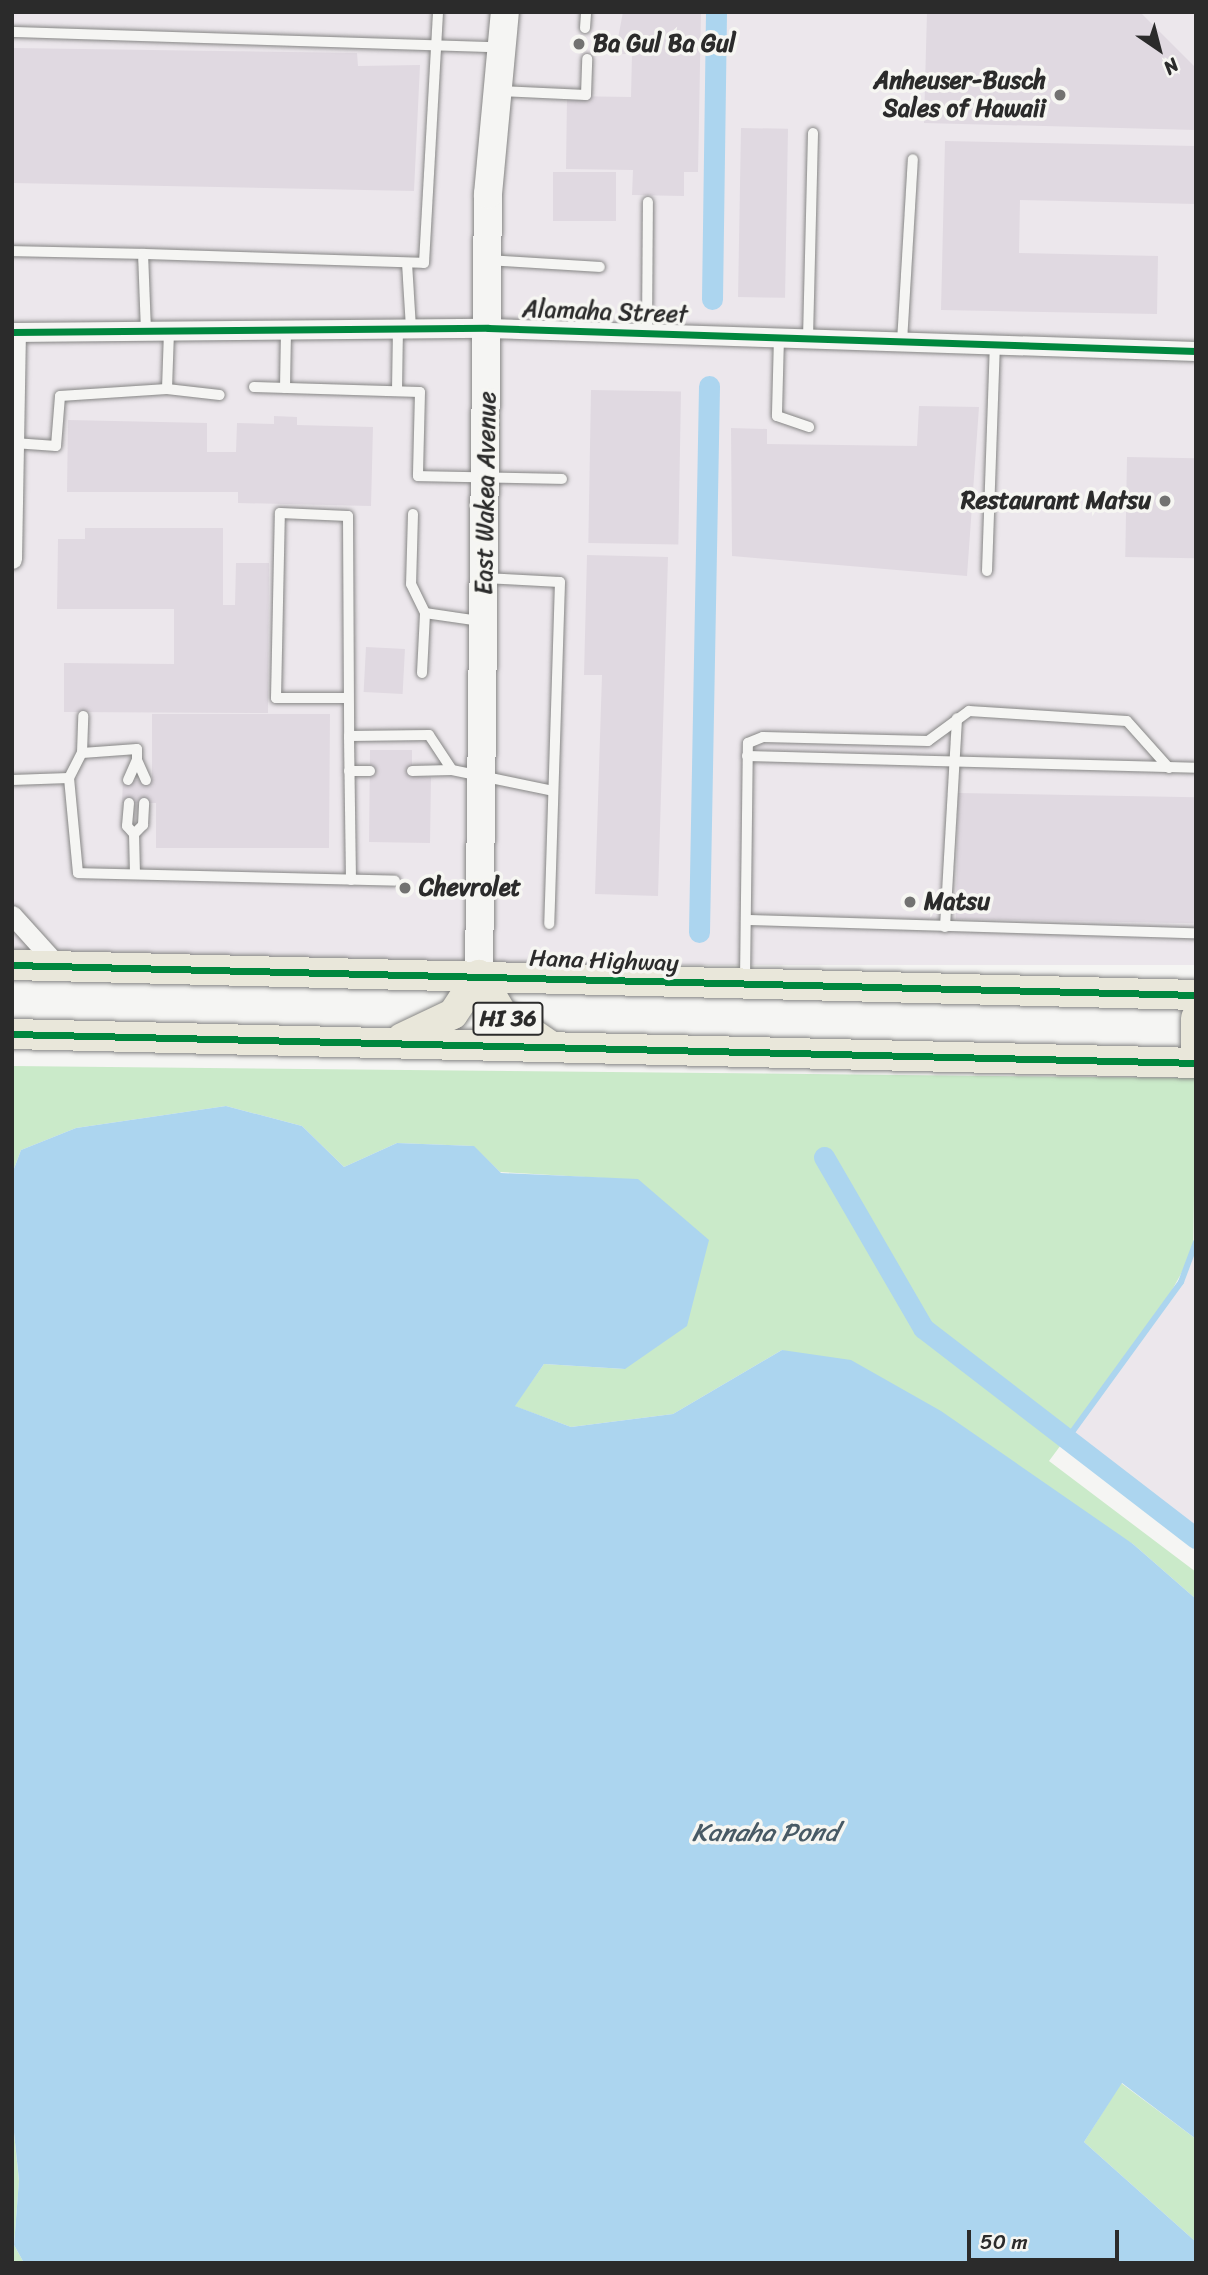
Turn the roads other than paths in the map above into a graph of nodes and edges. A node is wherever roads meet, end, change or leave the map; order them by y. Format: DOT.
graph roads {
  1 [pos="438,12"];
  2 [pos="505,12"];
  3 [pos="586,12"];
  4 [pos="585,27"];
  5 [pos="12,33"];
  6 [pos="433,45"];
  7 [pos="500,47"];
  8 [pos="587,59"];
  9 [pos="496,91"];
  10 [pos="813,133"];
  11 [pos="913,159"];
  12 [pos="648,202"];
  13 [pos="12,251"];
  14 [pos="143,254"];
  15 [pos="488,260"];
  16 [pos="407,262"];
  17 [pos="600,267"];
  18 [pos="488,328"];
  19 [pos="404,329"];
  20 [pos="286,330"];
  21 [pos="146,331"];
  22 [pos="14,332"];
  23 [pos="169,332"];
  24 [pos="647,333"];
  25 [pos="779,337"];
  26 [pos="808,338"];
  27 [pos="902,342"];
  28 [pos="995,345"];
  29 [pos="1196,351"];
  30 [pos="254,387"];
  31 [pos="285,388"];
  32 [pos="167,389"];
  33 [pos="397,391"];
  34 [pos="220,394"];
  35 [pos="809,427"];
  36 [pos="14,443"];
  37 [pos="486,478"];
  38 [pos="562,479"];
  39 [pos="414,514"];
  40 [pos="12,559"];
  41 [pos="987,570"];
  42 [pos="485,578"];
  43 [pos="425,613"];
  44 [pos="484,621"];
  45 [pos="422,673"];
  46 [pos="348,698"];
  47 [pos="83,716"];
  48 [pos="957,718"];
  49 [pos="349,736"];
  50 [pos="82,753"];
  51 [pos="747,756"];
  52 [pos="137,760"];
  53 [pos="955,760"];
  54 [pos="1169,768"];
  55 [pos="1196,768"];
  56 [pos="452,770"];
  57 [pos="349,771"];
  58 [pos="370,771"];
  59 [pos="412,771"];
  60 [pos="69,778"];
  61 [pos="481,779"];
  62 [pos="12,780"];
  63 [pos="128,780"];
  64 [pos="146,780"];
  65 [pos="554,791"];
  66 [pos="128,803"];
  67 [pos="144,803"];
  68 [pos="134,834"];
  69 [pos="135,874"];
  70 [pos="351,880"];
  71 [pos="395,881"];
  72 [pos="12,915"];
  73 [pos="746,920"];
  74 [pos="549,924"];
  75 [pos="945,927"];
  76 [pos="1196,933"];
  77 [pos="12,965"];
  78 [pos="59,967"];
  79 [pos="479,975"];
  80 [pos="746,984"];
  81 [pos="1196,995"];
  82 [pos="1196,1018"];
  83 [pos="12,1034"];
  84 [pos="385,1042"];
  85 [pos="553,1047"];
  86 [pos="1196,1049"];
  87 [pos="1196,1063"];
  1 -- 6 [label="lane"];
  2 -- 7 [label="street, East Wakea Avenue"];
  3 -- 4 [label="lane"];
  5 -- 6 [label="lane"];
  6 -- 7 [label="lane"];
  6 -- 16 [label="lane"];
  7 -- 9 [label="street, East Wakea Avenue"];
  8 -- 9 [label="lane"];
  9 -- 15 [label="street, East Wakea Avenue"];
  10 -- 26 [label="lane"];
  11 -- 27 [label="lane"];
  12 -- 24 [label="lane"];
  13 -- 14 [label="lane"];
  14 -- 16 [label="lane"];
  14 -- 21 [label="lane"];
  15 -- 17 [label="lane"];
  15 -- 18 [label="street, East Wakea Avenue"];
  16 -- 19 [label="lane"];
  18 -- 19 [label="street, Alamaha Street"];
  18 -- 24 [label="street, Alamaha Street"];
  18 -- 37 [label="street, East Wakea Avenue"];
  19 -- 20 [label="street, Alamaha Street"];
  19 -- 33 [label="lane"];
  20 -- 23 [label="street, Alamaha Street"];
  20 -- 31 [label="lane"];
  21 -- 22 [label="street, Alamaha Street"];
  21 -- 23 [label="street, Alamaha Street"];
  22 -- 36 [label="street"];
  23 -- 32 [label="lane"];
  24 -- 25 [label="street, Alamaha Street"];
  25 -- 26 [label="street, Alamaha Street"];
  25 -- 35 [label="lane"];
  26 -- 27 [label="street, Alamaha Street"];
  27 -- 28 [label="street, Alamaha Street"];
  28 -- 29 [label="street, Alamaha Street"];
  28 -- 41 [label="lane"];
  30 -- 31 [label="lane"];
  31 -- 33 [label="lane"];
  32 -- 34 [label="lane"];
  32 -- 36 [label="lane"];
  33 -- 37 [label="lane"];
  36 -- 40 [label="street"];
  37 -- 38 [label="lane"];
  37 -- 42 [label="street, East Wakea Avenue"];
  39 -- 43 [label="lane"];
  42 -- 44 [label="street, East Wakea Avenue"];
  42 -- 65 [label="lane"];
  43 -- 44 [label="lane"];
  43 -- 45 [label="lane"];
  44 -- 61 [label="street, East Wakea Avenue"];
  46 -- 46 [label="lane"];
  46 -- 49 [label="lane"];
  47 -- 50 [label="lane"];
  48 -- 51 [label="lane"];
  48 -- 53 [label="lane"];
  48 -- 54 [label="lane"];
  49 -- 56 [label="lane"];
  49 -- 57 [label="lane"];
  50 -- 52 [label="lane"];
  50 -- 60 [label="lane"];
  51 -- 53 [label="lane"];
  51 -- 73 [label="lane"];
  52 -- 63 [label="lane"];
  52 -- 64 [label="lane"];
  53 -- 54 [label="lane"];
  53 -- 75 [label="lane"];
  54 -- 55 [label="lane"];
  56 -- 59 [label="lane"];
  56 -- 61 [label="lane"];
  57 -- 58 [label="lane"];
  57 -- 70 [label="lane"];
  60 -- 62 [label="lane"];
  60 -- 69 [label="lane"];
  61 -- 65 [label="lane"];
  61 -- 79 [label="street, East Wakea Avenue"];
  65 -- 74 [label="lane"];
  66 -- 68 [label="lane"];
  67 -- 68 [label="lane"];
  68 -- 69 [label="lane"];
  69 -- 70 [label="lane"];
  70 -- 71 [label="lane"];
  72 -- 78 [label="street"];
  73 -- 75 [label="lane"];
  73 -- 80 [label="lane"];
  75 -- 76 [label="lane"];
  77 -- 78 [label="main road, Hana Highway / HI 36"];
  78 -- 79 [label="main road, Hana Highway / HI 36"];
  79 -- 80 [label="main road, Hana Highway / HI 36"];
  79 -- 84 [label="main road, HI 36"];
  79 -- 85 [label="main road, HI 36"];
  80 -- 81 [label="main road, Hana Highway / HI 36"];
  82 -- 86 [label="main road"];
  83 -- 84 [label="main road, HI 36"];
  84 -- 85 [label="main road, HI 36"];
  85 -- 87 [label="main road, HI 36"];
}
